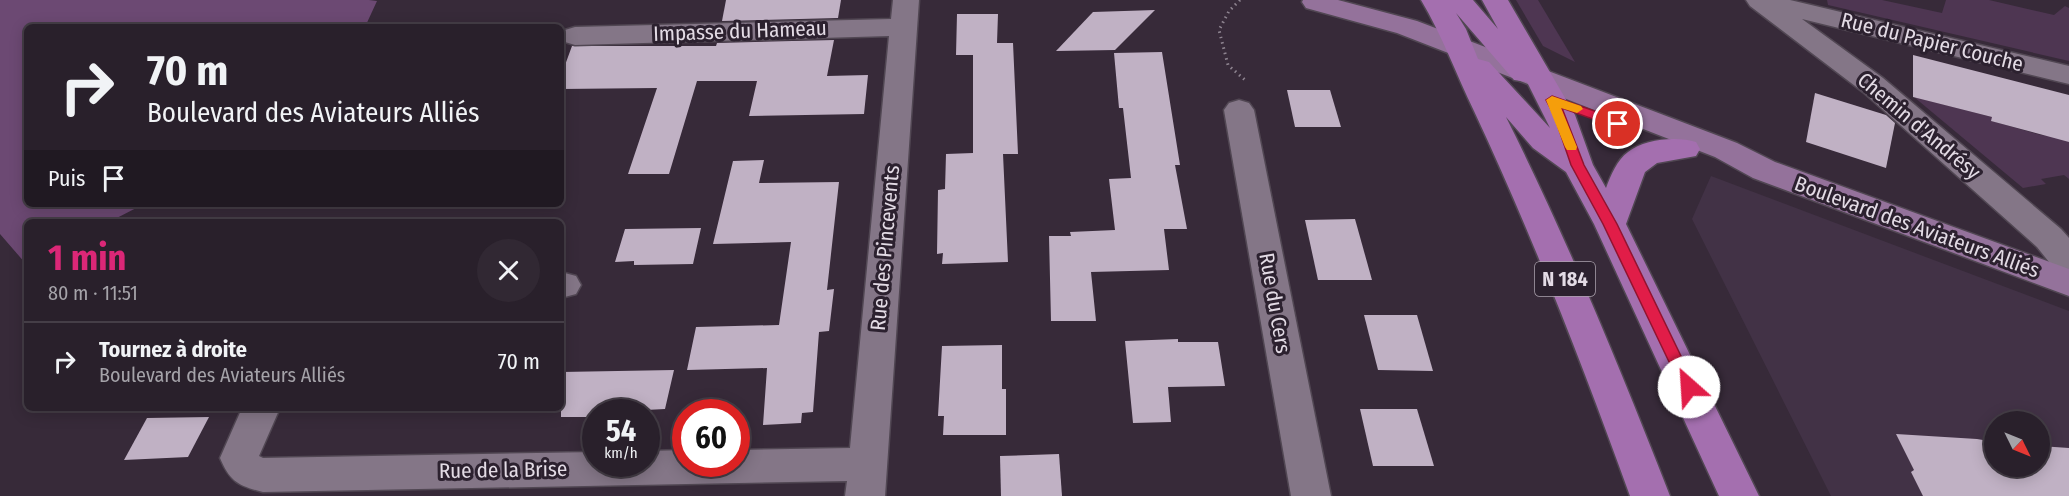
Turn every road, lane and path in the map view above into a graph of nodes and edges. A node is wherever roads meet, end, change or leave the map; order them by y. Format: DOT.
graph roads {
  1 [pos="1240,0"];
  2 [pos="1434,0"];
  3 [pos="1459,0"];
  4 [pos="1495,0"];
  5 [pos="1760,0"];
  6 [pos="1313,1"];
  7 [pos="906,13"];
  8 [pos="575,36"];
  9 [pos="1470,62"];
  10 [pos="2069,75"];
  11 [pos="1538,83"];
  12 [pos="1239,110"];
  13 [pos="1685,149"];
  14 [pos="1578,165"];
  15 [pos="1764,170"];
  16 [pos="1610,224"];
  17 [pos="2069,263"];
  18 [pos="2069,278"];
  19 [pos="2069,283"];
  20 [pos="260,411"];
  21 [pos="865,480"];
  22 [pos="1311,496"];
  23 [pos="1650,496"];
  24 [pos="1739,496"];
  1 -- 12 [label="path"];
  2 -- 9 [label="main road, N 184"];
  3 -- 11 [label="main road, N 184"];
  4 -- 11 [label="main road, N 184"];
  5 -- 10 [label="street, Rue du Papier Couche"];
  5 -- 17 [label="street, Chemin d'Andrésy"];
  6 -- 9 [label="main road"];
  7 -- 8 [label="street, Impasse du Hameau"];
  7 -- 21 [label="street, Rue des Pincevents"];
  9 -- 11 [label="main road, Boulevard des Aviateurs Alliés"];
  9 -- 11 [label="main road, Boulevard des Aviateurs Alliés"];
  9 -- 14 [label="main road, N 184"];
  9 -- 23 [label="main road, N 184"];
  11 -- 13 [label="main road, Boulevard des Aviateurs Alliés"];
  11 -- 14 [label="main road, N 184"];
  11 -- 15 [label="main road, Boulevard des Aviateurs Alliés"];
  12 -- 22 [label="street, Rue du Cers"];
  13 -- 15 [label="main road, Boulevard des Aviateurs Alliés"];
  13 -- 16 [label="main road"];
  14 -- 16 [label="main road, N 184"];
  15 -- 19 [label="main road, Boulevard des Aviateurs Alliés"];
  16 -- 24 [label="main road, N 184"];
  18 -- 19 [label="street"];
  20 -- 21 [label="street, Rue de la Brise"];
}
